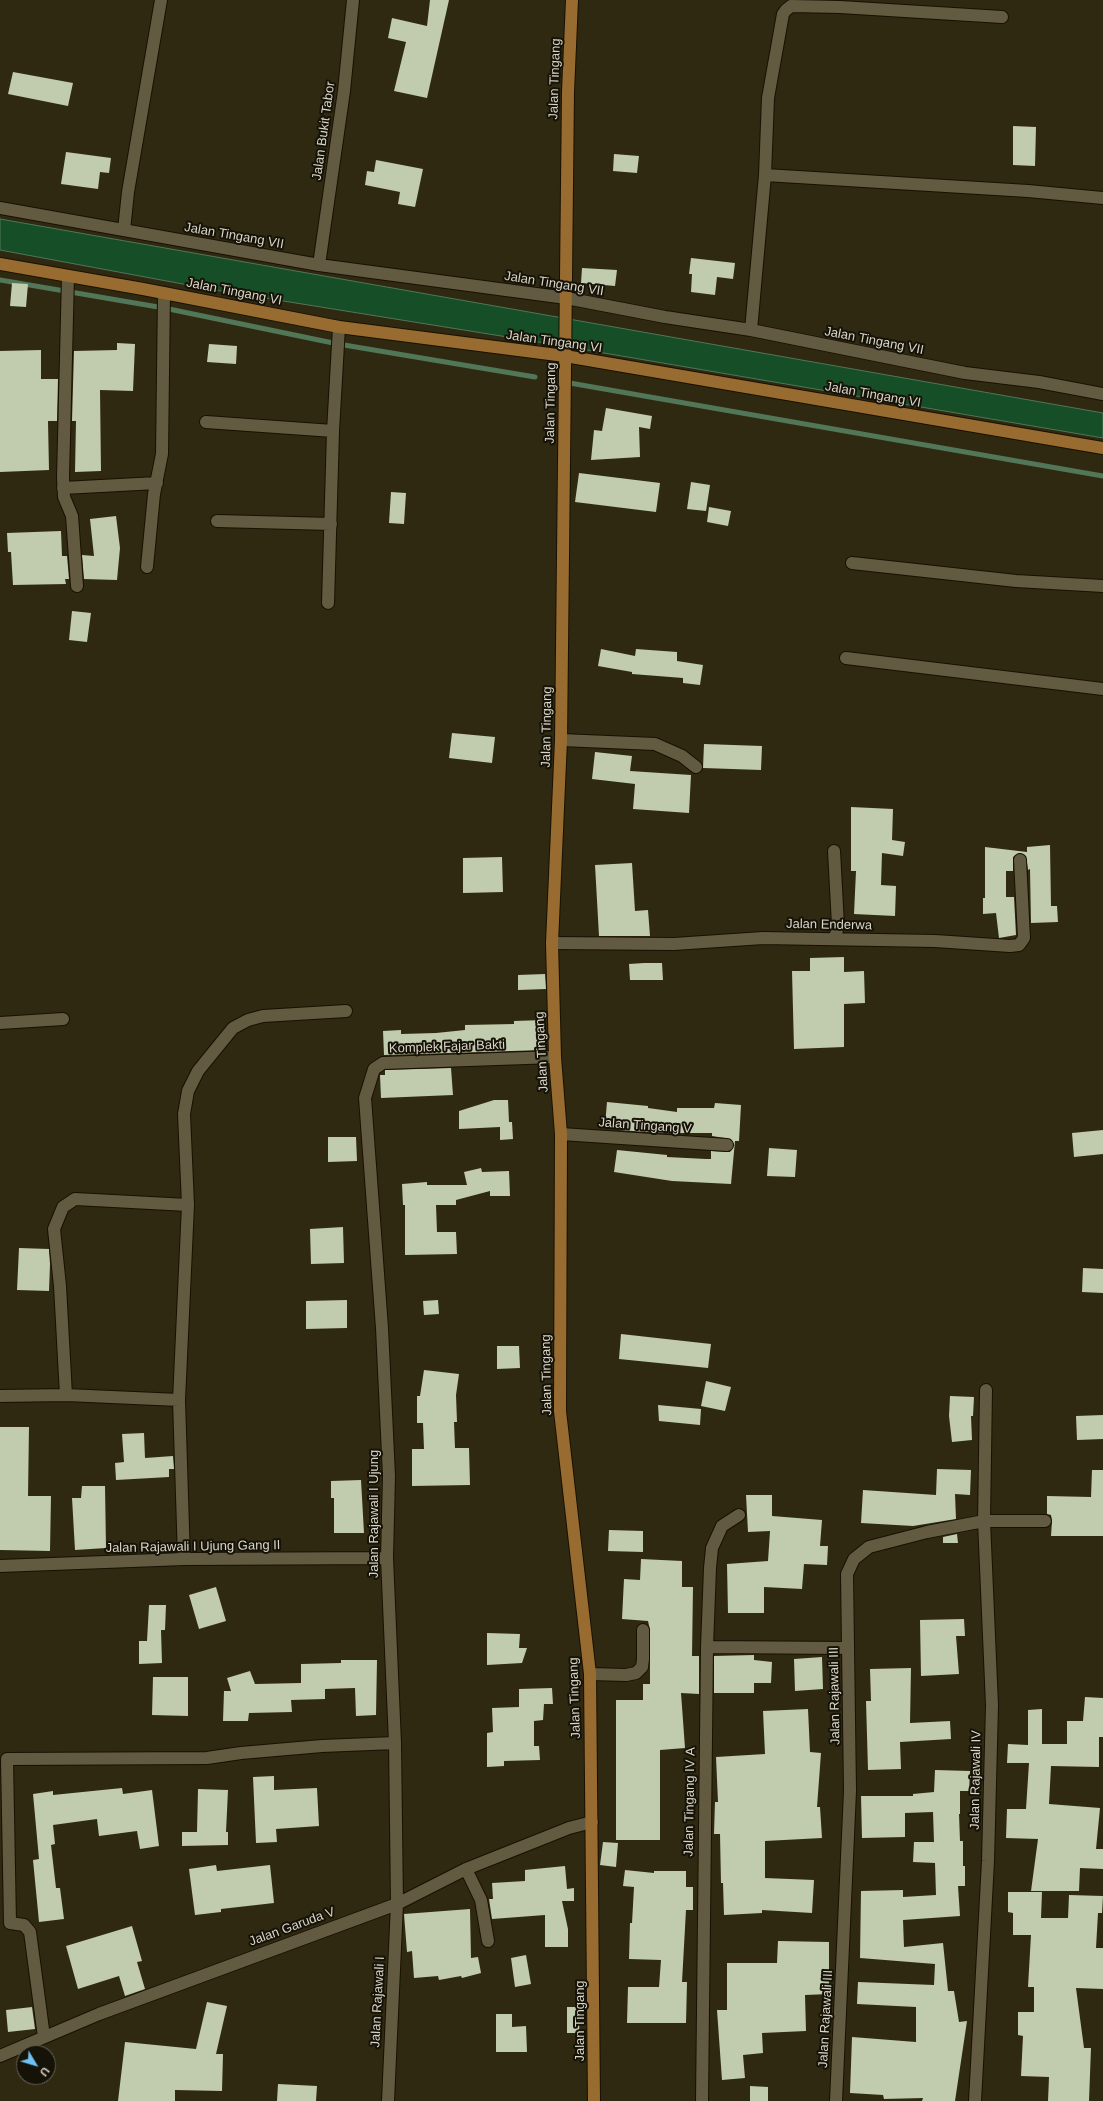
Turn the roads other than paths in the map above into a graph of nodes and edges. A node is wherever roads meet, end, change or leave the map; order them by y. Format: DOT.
graph roads {
  1 [pos="161,0"];
  2 [pos="353,0"];
  3 [pos="572,0"];
  4 [pos="1002,17"];
  5 [pos="765,175"];
  6 [pos="1103,198"];
  7 [pos="0,208"];
  8 [pos="124,230"];
  9 [pos="0,264"];
  10 [pos="319,265"];
  11 [pos="68,276"];
  12 [pos="164,293"];
  13 [pos="566,298"];
  14 [pos="339,327"];
  15 [pos="751,330"];
  16 [pos="565,351"];
  17 [pos="1103,394"];
  18 [pos="206,422"];
  19 [pos="333,431"];
  20 [pos="1103,448"];
  21 [pos="157,483"];
  22 [pos="63,488"];
  23 [pos="217,521"];
  24 [pos="331,524"];
  25 [pos="852,563"];
  26 [pos="147,567"];
  27 [pos="77,586"];
  28 [pos="1103,586"];
  29 [pos="328,603"];
  30 [pos="846,658"];
  31 [pos="1103,689"];
  32 [pos="562,740"];
  33 [pos="696,767"];
  34 [pos="834,851"];
  35 [pos="1020,860"];
  36 [pos="835,939"];
  37 [pos="552,943"];
  38 [pos="346,1012"];
  39 [pos="63,1019"];
  40 [pos="0,1023"];
  41 [pos="555,1057"];
  42 [pos="366,1124"];
  43 [pos="561,1134"];
  44 [pos="727,1145"];
  45 [pos="188,1205"];
  46 [pos="986,1390"];
  47 [pos="66,1395"];
  48 [pos="0,1396"];
  49 [pos="179,1400"];
  50 [pos="739,1515"];
  51 [pos="984,1521"];
  52 [pos="1044,1521"];
  53 [pos="387,1558"];
  54 [pos="184,1559"];
  55 [pos="0,1566"];
  56 [pos="643,1630"];
  57 [pos="706,1647"];
  58 [pos="848,1648"];
  59 [pos="590,1674"];
  60 [pos="395,1743"];
  61 [pos="592,1822"];
  62 [pos="466,1869"];
  63 [pos="397,1904"];
  64 [pos="5,1923"];
  65 [pos="488,1941"];
  66 [pos="44,2037"];
  67 [pos="0,2056"];
  68 [pos="388,2101"];
  69 [pos="594,2101"];
  70 [pos="702,2101"];
  71 [pos="836,2101"];
  72 [pos="975,2101"];
  1 -- 8 [label="street"];
  2 -- 10 [label="street, Jalan Bukit Tabor"];
  3 -- 13 [label="main road, Jalan Tingang"];
  4 -- 5 [label="street"];
  5 -- 6 [label="street"];
  5 -- 15 [label="street"];
  7 -- 8 [label="street, Jalan Tingang VII"];
  8 -- 10 [label="street, Jalan Tingang VII"];
  9 -- 11 [label="main road, Jalan Tingang VI"];
  10 -- 13 [label="street, Jalan Tingang VII"];
  11 -- 12 [label="main road, Jalan Tingang VI"];
  11 -- 22 [label="street"];
  12 -- 14 [label="main road, Jalan Tingang VI"];
  12 -- 21 [label="street"];
  13 -- 15 [label="street, Jalan Tingang VII"];
  13 -- 16 [label="main road, Jalan Tingang"];
  14 -- 16 [label="main road, Jalan Tingang VI"];
  14 -- 19 [label="street"];
  15 -- 17 [label="street, Jalan Tingang VII"];
  16 -- 20 [label="main road, Jalan Tingang VI"];
  16 -- 32 [label="main road, Jalan Tingang"];
  18 -- 19 [label="street"];
  19 -- 24 [label="street"];
  21 -- 22 [label="street"];
  21 -- 26 [label="street"];
  22 -- 27 [label="street"];
  23 -- 24 [label="street"];
  24 -- 29 [label="street"];
  25 -- 28 [label="street"];
  30 -- 31 [label="street"];
  32 -- 33 [label="street"];
  32 -- 37 [label="main road, Jalan Tingang"];
  34 -- 36 [label="street"];
  35 -- 36 [label="street, Jalan Enderwa"];
  36 -- 37 [label="street, Jalan Enderwa"];
  37 -- 41 [label="main road, Jalan Tingang"];
  38 -- 45 [label="street"];
  39 -- 40 [label="street"];
  41 -- 42 [label="street, Komplek Fajar Bakti"];
  41 -- 43 [label="main road, Jalan Tingang"];
  42 -- 53 [label="street, Jalan Rajawali I Ujung"];
  43 -- 44 [label="street, Jalan Tingang V"];
  43 -- 59 [label="main road, Jalan Tingang"];
  45 -- 47 [label="street"];
  45 -- 49 [label="street"];
  46 -- 51 [label="street"];
  47 -- 48 [label="street"];
  47 -- 49 [label="street"];
  49 -- 54 [label="street"];
  50 -- 57 [label="street, Jalan Tingang IV A"];
  51 -- 52 [label="street"];
  51 -- 58 [label="street, Jalan Rajawali III"];
  51 -- 72 [label="street, Jalan Rajawali IV"];
  53 -- 54 [label="street, Jalan Rajawali I Ujung Gang II"];
  53 -- 60 [label="street, Jalan Rajawali I Ujung"];
  54 -- 55 [label="street, Jalan Rajawali I Ujung Gang II"];
  56 -- 59 [label="street"];
  57 -- 58 [label="street"];
  57 -- 70 [label="street, Jalan Tingang IV A"];
  58 -- 71 [label="street, Jalan Rajawali III"];
  59 -- 61 [label="main road, Jalan Tingang"];
  60 -- 63 [label="street, Jalan Rajawali I Ujung"];
  60 -- 64 [label="street"];
  61 -- 62 [label="street, Jalan Garuda V"];
  61 -- 69 [label="main road, Jalan Tingang"];
  62 -- 63 [label="street, Jalan Garuda V"];
  62 -- 65 [label="street"];
  63 -- 66 [label="street, Jalan Garuda V"];
  63 -- 68 [label="street, Jalan Rajawali I"];
  64 -- 66 [label="street"];
  66 -- 67 [label="street, Jalan Garuda V"];
}
